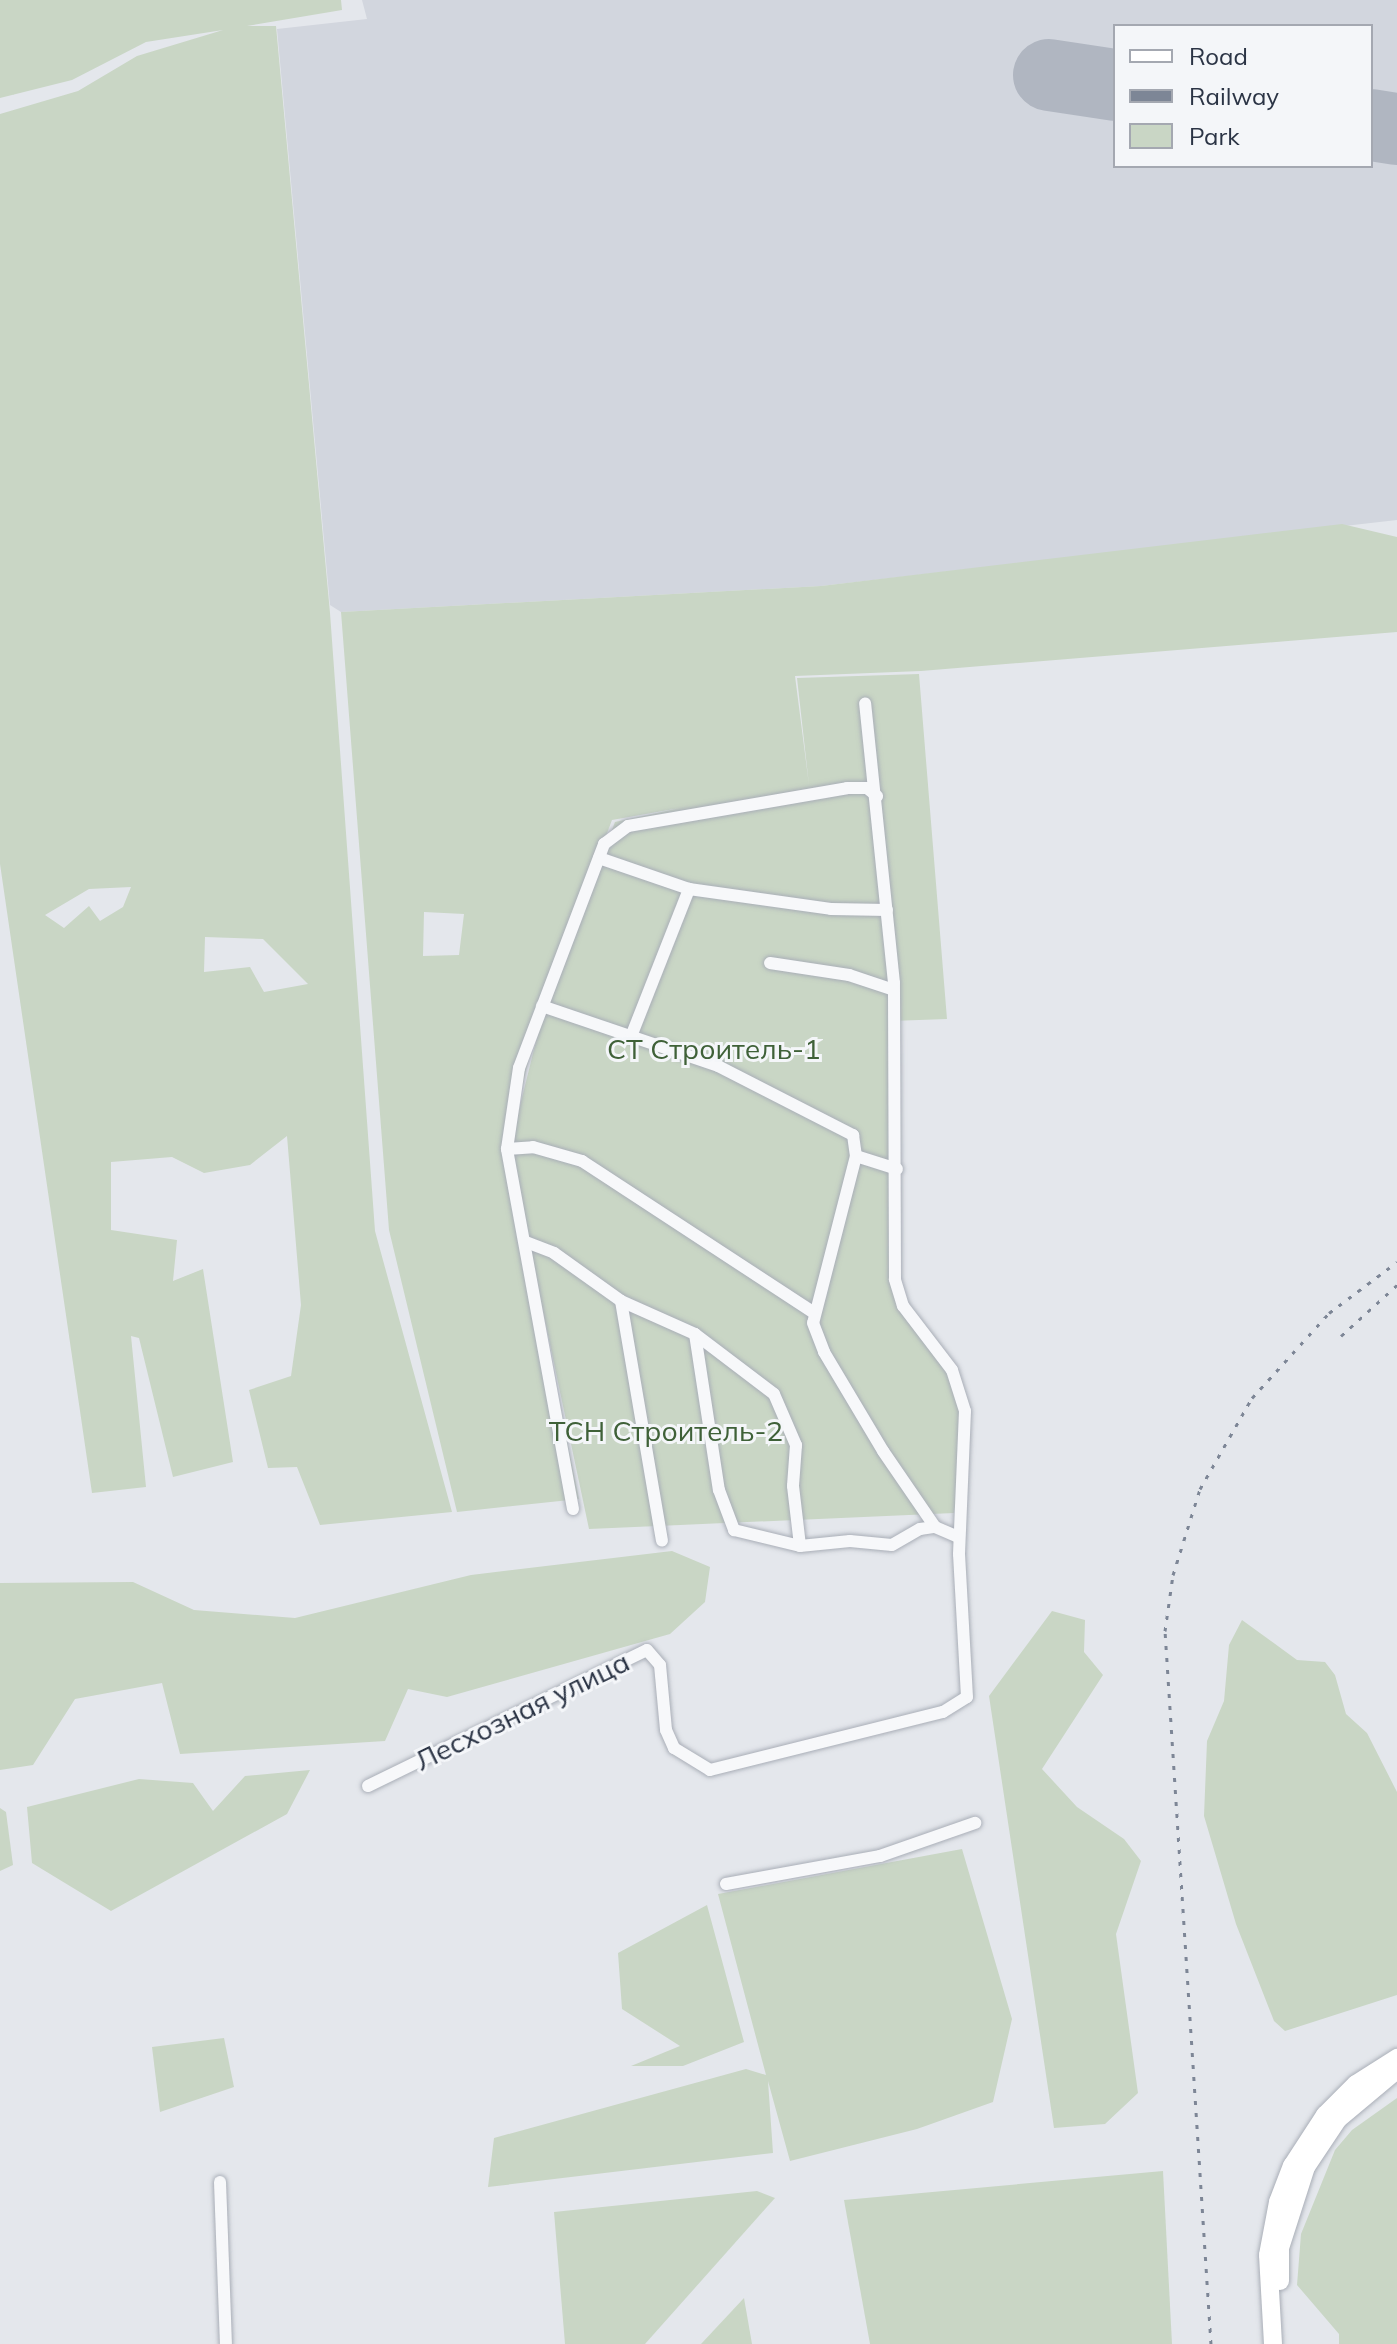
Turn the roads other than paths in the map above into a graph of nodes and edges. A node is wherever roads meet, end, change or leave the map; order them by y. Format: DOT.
graph roads {
  1 [pos="865,703"];
  2 [pos="877,796"];
  3 [pos="599,858"];
  4 [pos="689,889"];
  5 [pos="887,910"];
  6 [pos="770,963"];
  7 [pos="894,990"];
  8 [pos="542,1006"];
  9 [pos="632,1034"];
  10 [pos="507,1149"];
  11 [pos="856,1156"];
  12 [pos="897,1169"];
  13 [pos="526,1242"];
  14 [pos="621,1301"];
  15 [pos="813,1312"];
  16 [pos="695,1334"];
  17 [pos="573,1509"];
  18 [pos="935,1527"];
  19 [pos="959,1537"];
  20 [pos="662,1541"];
  21 [pos="800,1546"];
  22 [pos="368,1786"];
  23 [pos="975,1823"];
  24 [pos="726,1884"];
  25 [pos="1397,2058"];
  26 [pos="1397,2071"];
  27 [pos="220,2182"];
  28 [pos="226,2344"];
  29 [pos="1273,2344"];
  30 [pos="1284,2344"];
  1 -- 2 [label="street"];
  2 -- 3 [label="street"];
  2 -- 5 [label="street"];
  3 -- 4 [label="street"];
  3 -- 8 [label="street"];
  4 -- 5 [label="street"];
  4 -- 9 [label="street"];
  5 -- 7 [label="street"];
  6 -- 7 [label="street"];
  7 -- 12 [label="street"];
  8 -- 9 [label="street"];
  8 -- 10 [label="street"];
  9 -- 11 [label="street"];
  10 -- 13 [label="street"];
  10 -- 15 [label="street"];
  11 -- 12 [label="street"];
  11 -- 15 [label="street"];
  12 -- 19 [label="street"];
  13 -- 14 [label="street"];
  13 -- 17 [label="street"];
  14 -- 16 [label="street"];
  14 -- 20 [label="street"];
  15 -- 18 [label="street"];
  16 -- 21 [label="street"];
  16 -- 21 [label="street"];
  18 -- 19 [label="street"];
  18 -- 21 [label="street"];
  19 -- 22 [label="street, Лесхозная улица"];
  23 -- 24 [label="street"];
  25 -- 29 [label="main road"];
  26 -- 30 [label="main road"];
  27 -- 28 [label="street"];
}
